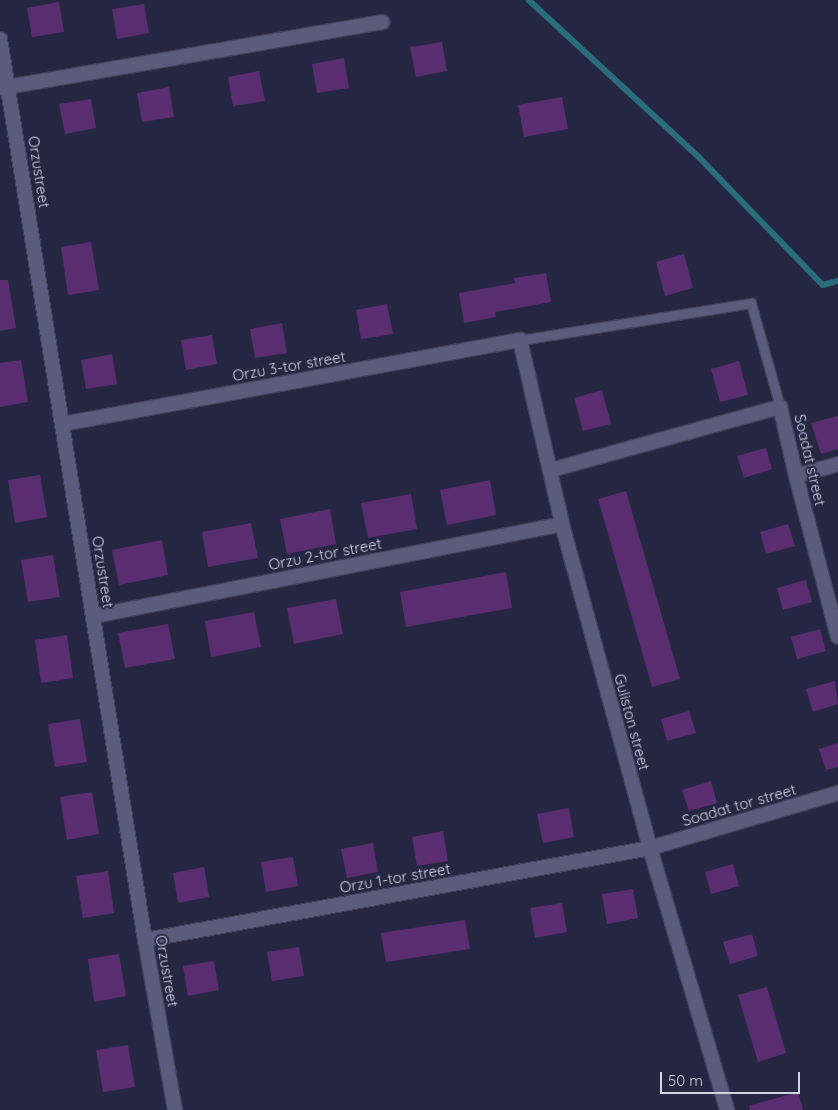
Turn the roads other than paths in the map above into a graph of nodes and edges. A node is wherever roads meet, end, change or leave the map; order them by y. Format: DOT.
graph roads {
  1 [pos="382,22"];
  2 [pos="0,38"];
  3 [pos="5,87"];
  4 [pos="520,340"];
  5 [pos="780,407"];
  6 [pos="62,424"];
  7 [pos="838,464"];
  8 [pos="550,470"];
  9 [pos="796,476"];
  10 [pos="562,524"];
  11 [pos="94,616"];
  12 [pos="838,637"];
  13 [pos="838,793"];
  14 [pos="650,848"];
  15 [pos="145,940"];
  16 [pos="175,1110"];
  17 [pos="727,1110"];
  1 -- 3 [label="street"];
  2 -- 3 [label="street, Orzustreet"];
  3 -- 6 [label="street, Orzustreet"];
  4 -- 5 [label="lane"];
  4 -- 6 [label="street, Orzu 3-tor street"];
  4 -- 8 [label="street, Guliston street"];
  5 -- 8 [label="street"];
  5 -- 9 [label="street, Soadat street"];
  6 -- 11 [label="street, Orzustreet"];
  7 -- 9 [label="street"];
  8 -- 10 [label="street, Guliston street"];
  9 -- 12 [label="street, Soadat street"];
  10 -- 11 [label="street, Orzu 2-tor street"];
  10 -- 14 [label="street, Guliston street"];
  11 -- 15 [label="street, Orzustreet"];
  13 -- 14 [label="street, Soadat tor street"];
  14 -- 15 [label="street, Orzu 1-tor street"];
  14 -- 17 [label="street, Guliston street"];
  15 -- 16 [label="street, Orzustreet"];
}
